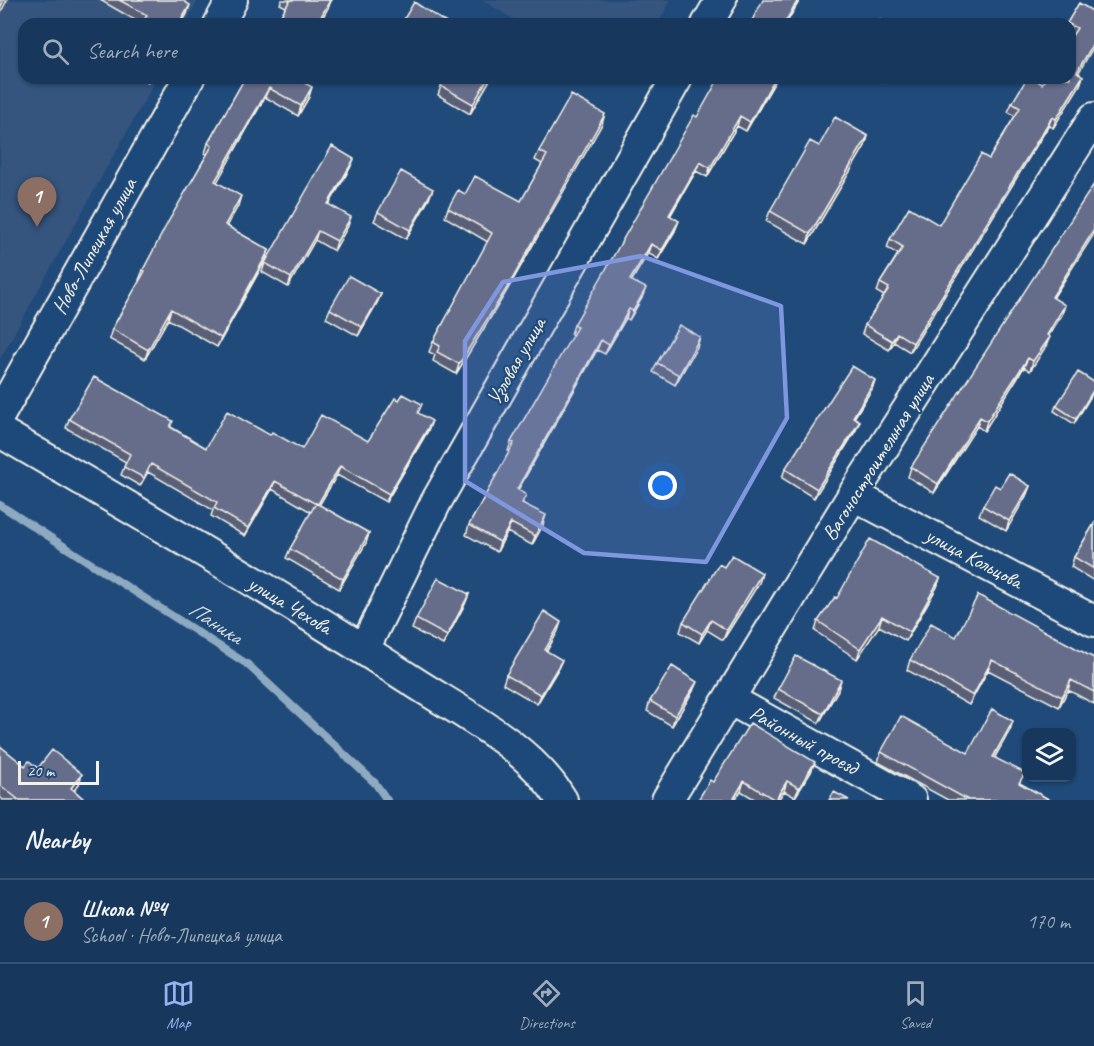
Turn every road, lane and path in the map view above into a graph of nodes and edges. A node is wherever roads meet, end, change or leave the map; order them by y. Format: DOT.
graph roads {
  1 [pos="232,0"];
  2 [pos="721,0"];
  3 [pos="222,18"];
  4 [pos="710,18"];
  5 [pos="186,84"];
  6 [pos="674,84"];
  7 [pos="1094,118"];
  8 [pos="0,414"];
  9 [pos="0,432"];
  10 [pos="853,495"];
  11 [pos="1094,621"];
  12 [pos="364,649"];
  13 [pos="729,699"];
  14 [pos="562,800"];
  15 [pos="667,800"];
  16 [pos="911,800"];
  1 -- 3 [label="street"];
  2 -- 4 [label="street"];
  5 -- 8 [label="street, Ново-Липецкая улица"];
  6 -- 12 [label="street, Узловая улица"];
  7 -- 10 [label="street, Вагоностроительная улица"];
  9 -- 12 [label="street, улица Чехова"];
  10 -- 11 [label="street, улица Кольцова"];
  10 -- 13 [label="street, Вагоностроительная улица"];
  12 -- 14 [label="street, улица Чехова"];
  13 -- 15 [label="street, Вагоностроительная улица"];
  13 -- 16 [label="street, Районный проезд"];
}
